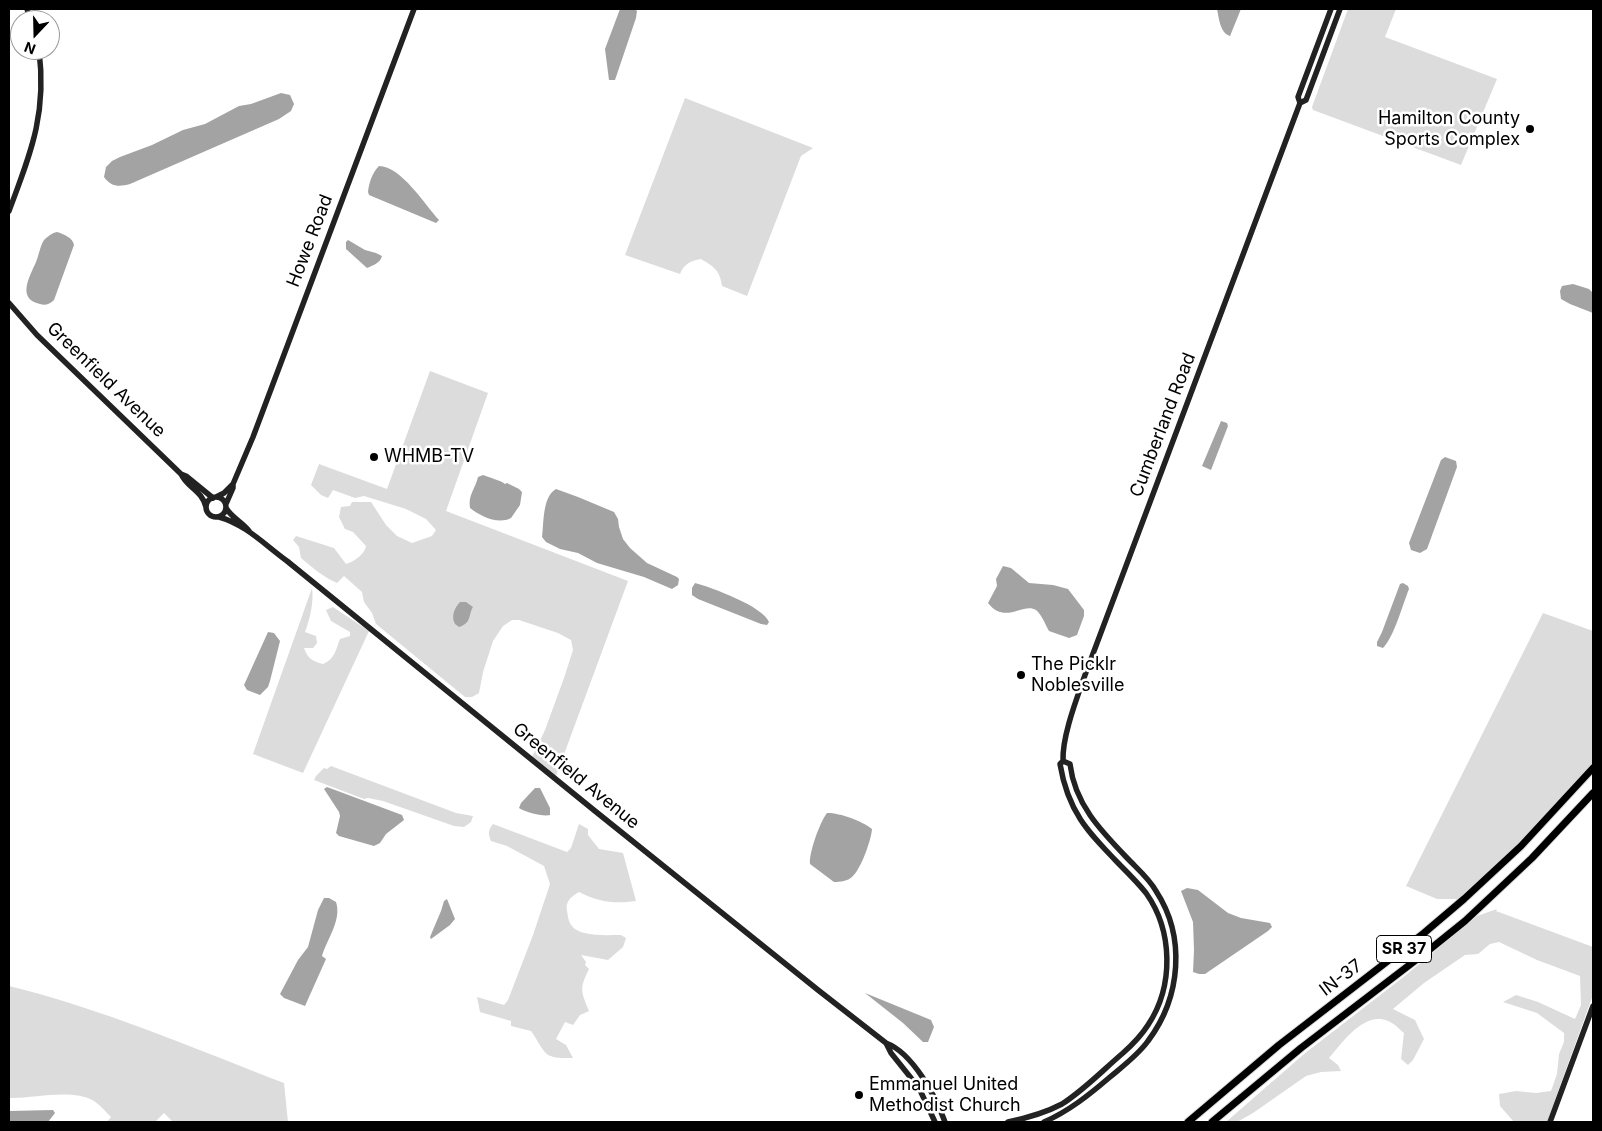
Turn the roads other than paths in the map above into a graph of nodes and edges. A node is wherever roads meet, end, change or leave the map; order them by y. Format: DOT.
graph roads {
  1 [pos="414,9"];
  2 [pos="1331,9"];
  3 [pos="1340,9"];
  4 [pos="40,60"];
  5 [pos="1300,103"];
  6 [pos="9,211"];
  7 [pos="10,306"];
  8 [pos="181,474"];
  9 [pos="233,484"];
  10 [pos="215,498"];
  11 [pos="206,506"];
  12 [pos="226,506"];
  13 [pos="219,517"];
  14 [pos="249,531"];
  15 [pos="1064,761"];
  16 [pos="1593,768"];
  17 [pos="1593,793"];
  18 [pos="1593,1006"];
  19 [pos="886,1043"];
  20 [pos="935,1122"];
  21 [pos="945,1122"];
  22 [pos="1008,1122"];
  23 [pos="1044,1122"];
  24 [pos="1188,1122"];
  25 [pos="1212,1122"];
  26 [pos="1550,1122"];
  1 -- 9 [label="street, Howe Road"];
  2 -- 5 [label="street, Cumberland Road"];
  3 -- 5 [label="street, Cumberland Road"];
  4 -- 6 [label="street"];
  5 -- 15 [label="street, Cumberland Road"];
  7 -- 8 [label="street, Greenfield Avenue"];
  8 -- 10 [label="street, Greenfield Avenue"];
  8 -- 11 [label="street, Greenfield Avenue"];
  9 -- 10 [label="street, Howe Road"];
  9 -- 12 [label="street, Howe Road"];
  10 -- 11 [label="street"];
  10 -- 12 [label="street"];
  11 -- 13 [label="street"];
  12 -- 13 [label="street"];
  12 -- 14 [label="street, Greenfield Avenue"];
  13 -- 14 [label="street, Greenfield Avenue"];
  14 -- 19 [label="street, Greenfield Avenue"];
  15 -- 22 [label="street, Cumberland Road"];
  15 -- 23 [label="street"];
  16 -- 24 [label="highway, IN-37 / SR 37"];
  17 -- 25 [label="highway, IN-37 / SR 37"];
  18 -- 26 [label="street"];
  19 -- 20 [label="street, Greenfield Avenue"];
  19 -- 21 [label="street, Greenfield Avenue"];
}
